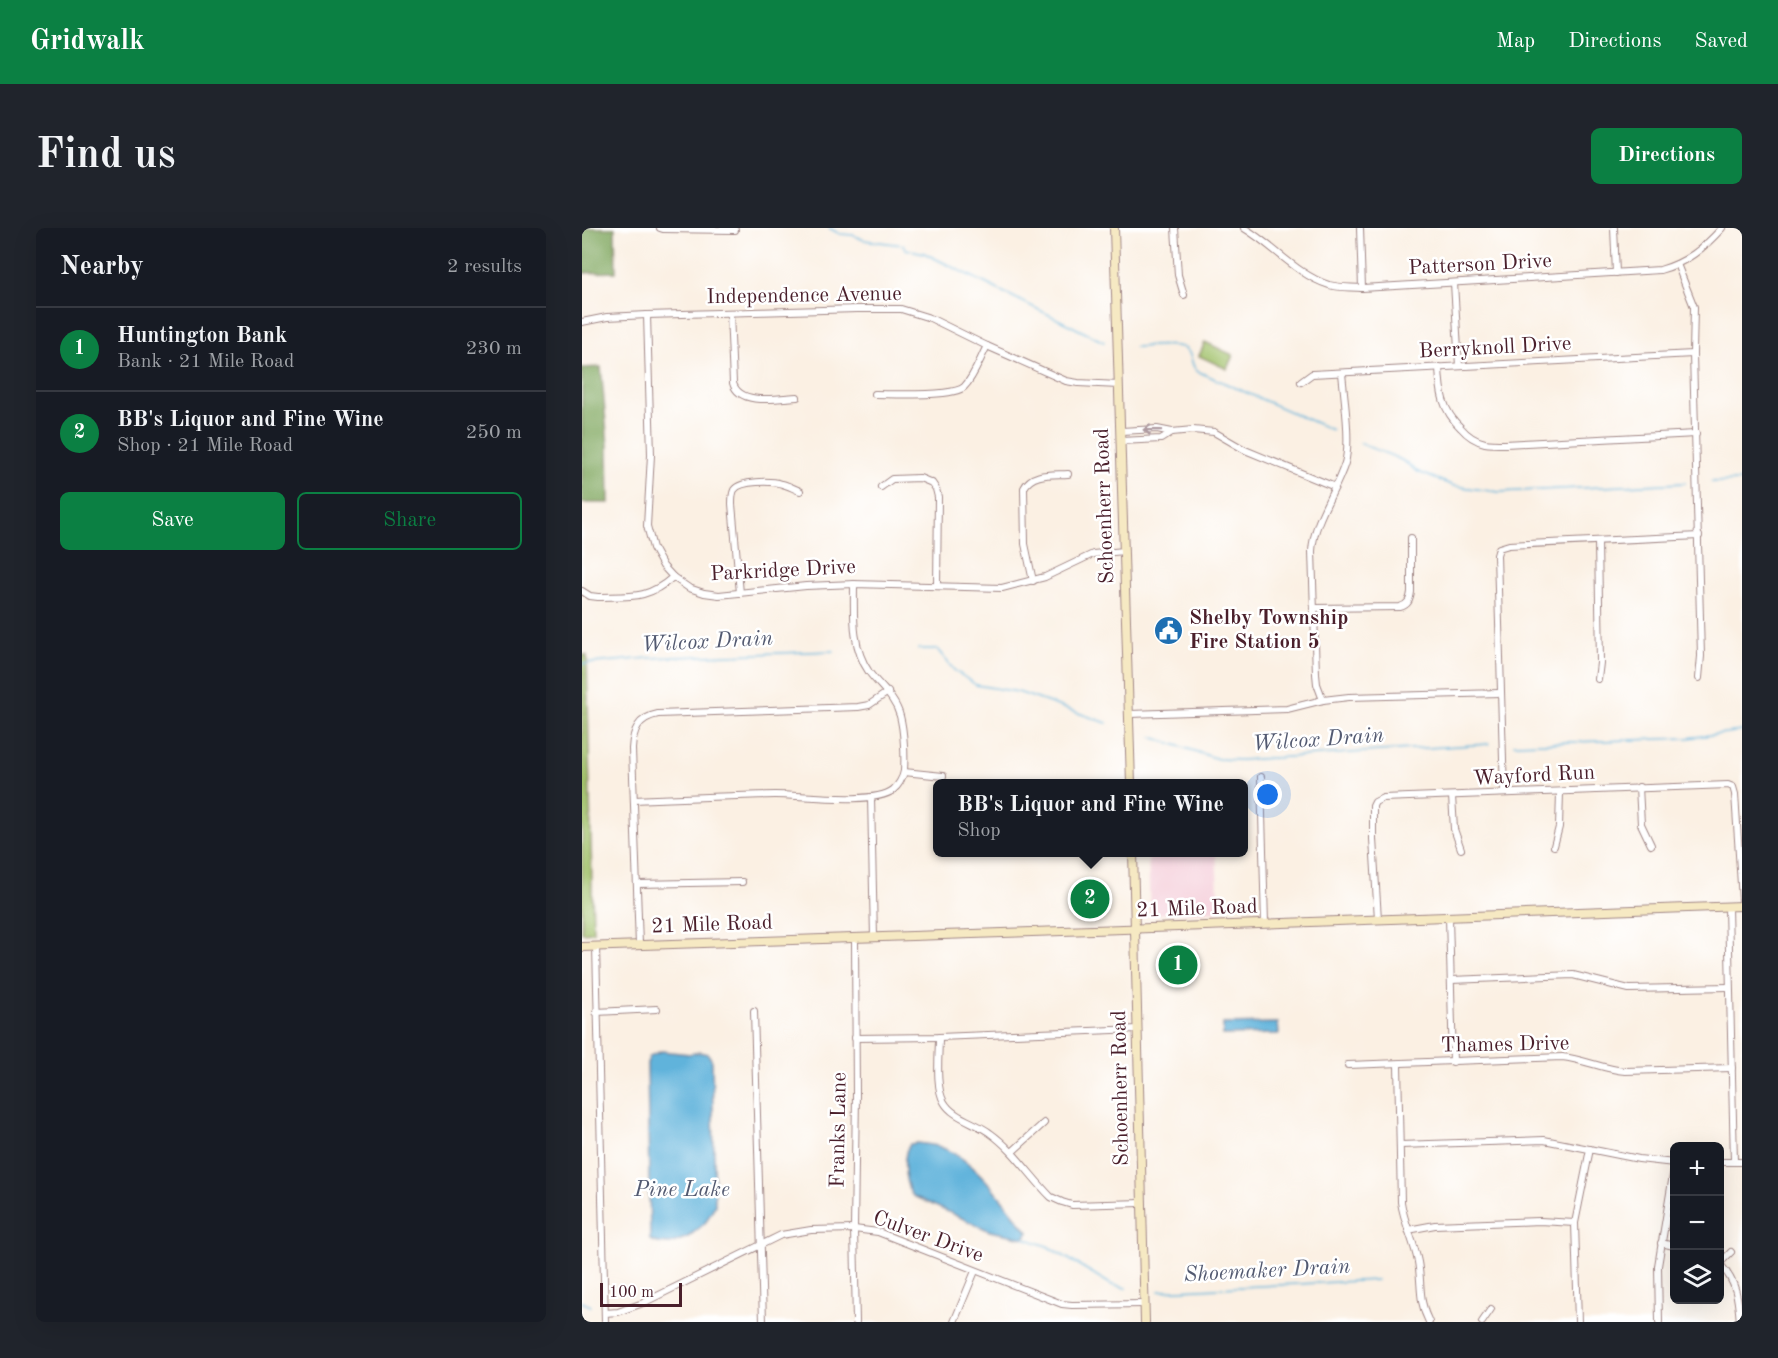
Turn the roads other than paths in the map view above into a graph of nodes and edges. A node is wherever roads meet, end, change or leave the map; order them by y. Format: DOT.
graph roads {
  1 [pos="660,228"];
  2 [pos="1114,228"];
  3 [pos="1175,228"];
  4 [pos="1244,228"];
  5 [pos="1262,228"];
  6 [pos="1360,228"];
  7 [pos="1614,228"];
  8 [pos="1719,229"];
  9 [pos="735,230"];
  10 [pos="1256,235"];
  11 [pos="1677,264"];
  12 [pos="1616,273"];
  13 [pos="1454,283"];
  14 [pos="1362,288"];
  15 [pos="1184,295"];
  16 [pos="730,313"];
  17 [pos="647,315"];
  18 [pos="582,322"];
  19 [pos="987,346"];
  20 [pos="1693,354"];
  21 [pos="1459,366"];
  22 [pos="1439,367"];
  23 [pos="1342,373"];
  24 [pos="1301,382"];
  25 [pos="1119,385"];
  26 [pos="875,394"];
  27 [pos="798,397"];
  28 [pos="1120,430"];
  29 [pos="1172,432"];
  30 [pos="1696,434"];
  31 [pos="1121,441"];
  32 [pos="1068,474"];
  33 [pos="881,487"];
  34 [pos="1335,487"];
  35 [pos="800,491"];
  36 [pos="1699,536"];
  37 [pos="1411,538"];
  38 [pos="1598,541"];
  39 [pos="1124,551"];
  40 [pos="673,577"];
  41 [pos="1033,581"];
  42 [pos="854,584"];
  43 [pos="937,586"];
  44 [pos="582,591"];
  45 [pos="740,593"];
  46 [pos="1314,608"];
  47 [pos="1699,678"];
  48 [pos="1598,679"];
  49 [pos="888,692"];
  50 [pos="1500,693"];
  51 [pos="1323,700"];
  52 [pos="1129,714"];
  53 [pos="904,772"];
  54 [pos="943,776"];
  55 [pos="1261,777"];
  56 [pos="1131,779"];
  57 [pos="1640,788"];
  58 [pos="1560,792"];
  59 [pos="1504,793"];
  60 [pos="1452,796"];
  61 [pos="870,797"];
  62 [pos="634,800"];
  63 [pos="1651,844"];
  64 [pos="1554,846"];
  65 [pos="1461,849"];
  66 [pos="1133,857"];
  67 [pos="742,882"];
  68 [pos="637,884"];
  69 [pos="1742,900"];
  70 [pos="1742,906"];
  71 [pos="1728,907"];
  72 [pos="1449,917"];
  73 [pos="1378,919"];
  74 [pos="1265,924"];
  75 [pos="1135,930"];
  76 [pos="855,938"];
  77 [pos="874,938"];
  78 [pos="639,945"];
  79 [pos="596,946"];
  80 [pos="582,947"];
  81 [pos="1451,980"];
  82 [pos="1729,987"];
  83 [pos="657,1009"];
  84 [pos="754,1011"];
  85 [pos="596,1012"];
  86 [pos="1138,1029"];
  87 [pos="939,1037"];
  88 [pos="855,1038"];
  89 [pos="1453,1062"];
  90 [pos="1398,1064"];
  91 [pos="1348,1065"];
  92 [pos="1732,1068"];
  93 [pos="1044,1123"];
  94 [pos="1400,1144"];
  95 [pos="1590,1149"];
  96 [pos="1012,1152"];
  97 [pos="1724,1162"];
  98 [pos="1734,1162"];
  99 [pos="1742,1162"];
  100 [pos="1670,1163"];
  101 [pos="1670,1191"];
  102 [pos="1142,1203"];
  103 [pos="1575,1223"];
  104 [pos="854,1229"];
  105 [pos="1408,1230"];
  106 [pos="1661,1243"];
  107 [pos="761,1245"];
  108 [pos="1670,1245"];
  109 [pos="1731,1252"];
  110 [pos="1724,1258"];
  111 [pos="1724,1270"];
  112 [pos="975,1271"];
  113 [pos="1145,1304"];
  114 [pos="1491,1309"];
  115 [pos="605,1313"];
  116 [pos="605,1322"];
  117 [pos="763,1322"];
  118 [pos="856,1322"];
  119 [pos="954,1322"];
  120 [pos="1145,1322"];
  121 [pos="1429,1322"];
  122 [pos="1482,1322"];
  123 [pos="1578,1322"];
  124 [pos="1659,1322"];
  125 [pos="1740,1322"];
  1 -- 9 [label="street"];
  2 -- 25 [label="street, Schoenherr Road"];
  3 -- 15 [label="street"];
  4 -- 10 [label="street, Patterson Drive"];
  5 -- 10 [label="street"];
  6 -- 14 [label="street"];
  7 -- 12 [label="street"];
  8 -- 11 [label="street, Patterson Drive"];
  10 -- 14 [label="street, Patterson Drive"];
  11 -- 12 [label="street, Patterson Drive"];
  11 -- 20 [label="street"];
  12 -- 13 [label="street, Patterson Drive"];
  13 -- 14 [label="street, Patterson Drive"];
  13 -- 21 [label="street"];
  16 -- 17 [label="street, Independence Avenue"];
  16 -- 19 [label="street, Independence Avenue"];
  16 -- 27 [label="street"];
  17 -- 18 [label="street, Independence Avenue"];
  17 -- 40 [label="street, Parkridge Drive"];
  19 -- 25 [label="street, Independence Avenue"];
  19 -- 26 [label="street"];
  20 -- 21 [label="street, Berryknoll Drive"];
  20 -- 30 [label="street"];
  21 -- 22 [label="street, Berryknoll Drive"];
  22 -- 23 [label="street, Berryknoll Drive"];
  22 -- 30 [label="street"];
  23 -- 24 [label="street, Berryknoll Drive"];
  23 -- 34 [label="street"];
  25 -- 28 [label="street, Schoenherr Road"];
  29 -- 28 [label="street, one-way"];
  28 -- 31 [label="street, Schoenherr Road"];
  29 -- 31 [label="street"];
  29 -- 34 [label="street"];
  30 -- 36 [label="street"];
  31 -- 39 [label="street, Schoenherr Road"];
  32 -- 41 [label="street"];
  33 -- 43 [label="street"];
  34 -- 46 [label="street"];
  35 -- 45 [label="street"];
  36 -- 38 [label="street"];
  36 -- 47 [label="street"];
  37 -- 46 [label="street"];
  38 -- 48 [label="street"];
  38 -- 50 [label="street"];
  39 -- 41 [label="street, Parkridge Drive"];
  39 -- 52 [label="street, Schoenherr Road"];
  40 -- 44 [label="street"];
  40 -- 45 [label="street, Parkridge Drive"];
  41 -- 43 [label="street, Parkridge Drive"];
  42 -- 43 [label="street, Parkridge Drive"];
  42 -- 45 [label="street, Parkridge Drive"];
  42 -- 49 [label="street"];
  46 -- 51 [label="street"];
  49 -- 53 [label="street"];
  49 -- 62 [label="street"];
  50 -- 51 [label="street"];
  50 -- 59 [label="street"];
  51 -- 52 [label="street"];
  52 -- 56 [label="street, Schoenherr Road"];
  53 -- 54 [label="street"];
  53 -- 61 [label="street"];
  55 -- 74 [label="street"];
  57 -- 58 [label="street, Wayford Run"];
  57 -- 63 [label="street"];
  57 -- 69 [label="street, Wayford Run"];
  58 -- 59 [label="street, Wayford Run"];
  58 -- 64 [label="street"];
  59 -- 60 [label="street, Wayford Run"];
  60 -- 65 [label="street"];
  60 -- 73 [label="street, Wayford Run"];
  61 -- 62 [label="street"];
  61 -- 77 [label="street"];
  62 -- 68 [label="street"];
  66 -- 75 [label="street, Schoenherr Road"];
  67 -- 68 [label="street"];
  68 -- 78 [label="street"];
  70 -- 71 [label="street, 21 Mile Road"];
  71 -- 72 [label="street, 21 Mile Road"];
  71 -- 82 [label="street"];
  72 -- 73 [label="street, 21 Mile Road"];
  72 -- 81 [label="street"];
  73 -- 74 [label="street, 21 Mile Road"];
  74 -- 75 [label="street, 21 Mile Road"];
  75 -- 77 [label="street, 21 Mile Road"];
  75 -- 86 [label="street, Schoenherr Road"];
  76 -- 77 [label="street, 21 Mile Road"];
  76 -- 78 [label="street, 21 Mile Road"];
  76 -- 88 [label="street, Franks Lane"];
  78 -- 79 [label="street, 21 Mile Road"];
  79 -- 80 [label="street, 21 Mile Road"];
  79 -- 85 [label="street"];
  81 -- 82 [label="street"];
  81 -- 89 [label="street"];
  82 -- 92 [label="street"];
  83 -- 85 [label="street"];
  84 -- 107 [label="street"];
  85 -- 115 [label="street"];
  86 -- 87 [label="street"];
  86 -- 102 [label="street, Schoenherr Road"];
  87 -- 88 [label="street"];
  87 -- 96 [label="street"];
  88 -- 104 [label="street, Franks Lane"];
  89 -- 90 [label="street, Thames Drive"];
  89 -- 92 [label="street, Thames Drive"];
  90 -- 91 [label="street, Thames Drive"];
  90 -- 94 [label="street"];
  92 -- 98 [label="street"];
  93 -- 96 [label="street"];
  94 -- 95 [label="street"];
  94 -- 105 [label="street"];
  95 -- 100 [label="street"];
  95 -- 103 [label="street"];
  96 -- 102 [label="street"];
  97 -- 98 [label="street"];
  98 -- 99 [label="street"];
  101 -- 106 [label="street"];
  102 -- 113 [label="street, Schoenherr Road"];
  103 -- 105 [label="street"];
  103 -- 123 [label="street"];
  104 -- 107 [label="street, Culver Drive"];
  104 -- 112 [label="street, Culver Drive"];
  104 -- 118 [label="street, Franks Lane"];
  105 -- 121 [label="street"];
  106 -- 108 [label="street"];
  106 -- 124 [label="street"];
  107 -- 115 [label="street, Culver Drive"];
  107 -- 117 [label="street"];
  109 -- 110 [label="street"];
  111 -- 125 [label="street"];
  112 -- 113 [label="street, Culver Drive"];
  112 -- 119 [label="street"];
  113 -- 120 [label="street, Schoenherr Road"];
  114 -- 122 [label="street"];
  115 -- 116 [label="street"];
}
